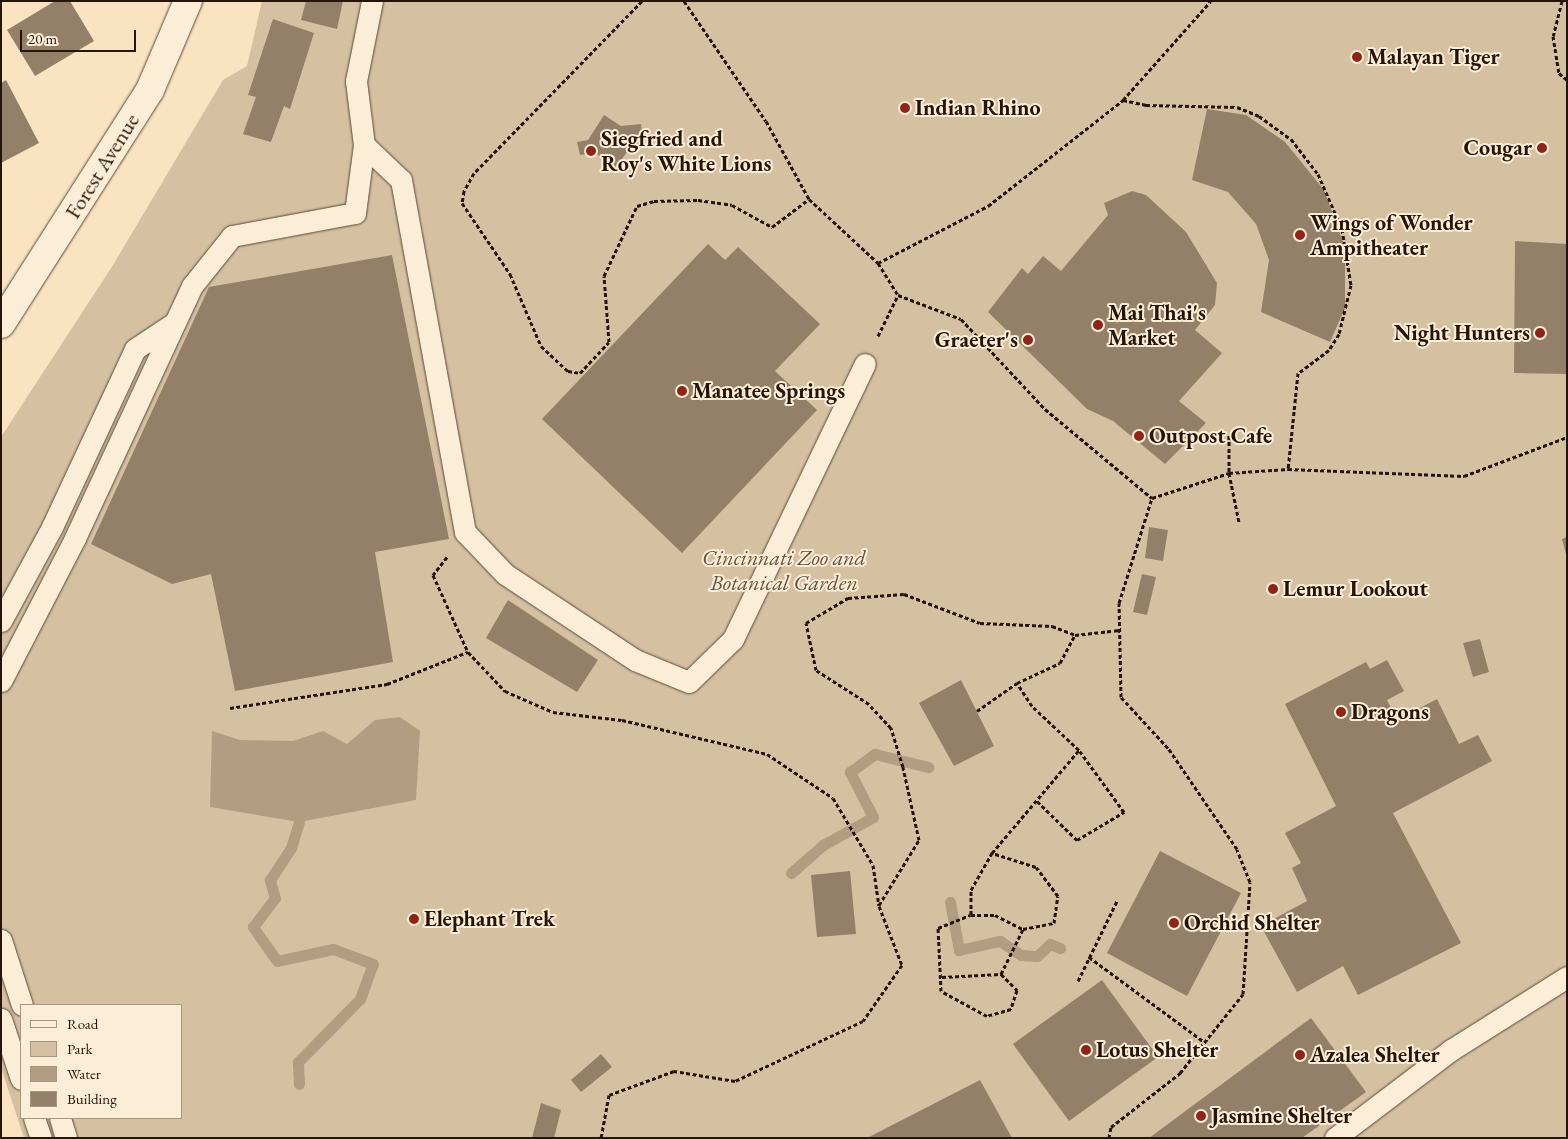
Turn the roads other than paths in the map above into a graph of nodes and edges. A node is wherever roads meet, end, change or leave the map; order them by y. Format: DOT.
graph roads {
  1 [pos="188,1"];
  2 [pos="372,1"];
  3 [pos="364,145"];
  4 [pos="1,324"];
  5 [pos="174,324"];
  6 [pos="864,364"];
  7 [pos="1,621"];
  8 [pos="1,681"];
  9 [pos="1,940"];
  10 [pos="1567,977"];
  11 [pos="22,1004"];
  12 [pos="1,1019"];
  13 [pos="20,1076"];
  14 [pos="34,1119"];
  15 [pos="60,1119"];
  16 [pos="41,1138"];
  17 [pos="66,1138"];
  18 [pos="1335,1138"];
  1 -- 4 [label="street, Forest Avenue"];
  2 -- 3 [label="lane"];
  3 -- 5 [label="lane"];
  3 -- 6 [label="lane"];
  5 -- 7 [label="lane"];
  5 -- 8 [label="lane"];
  9 -- 11 [label="lane"];
  10 -- 18 [label="lane"];
  12 -- 13 [label="lane"];
  14 -- 16 [label="lane"];
  15 -- 17 [label="lane"];
}
